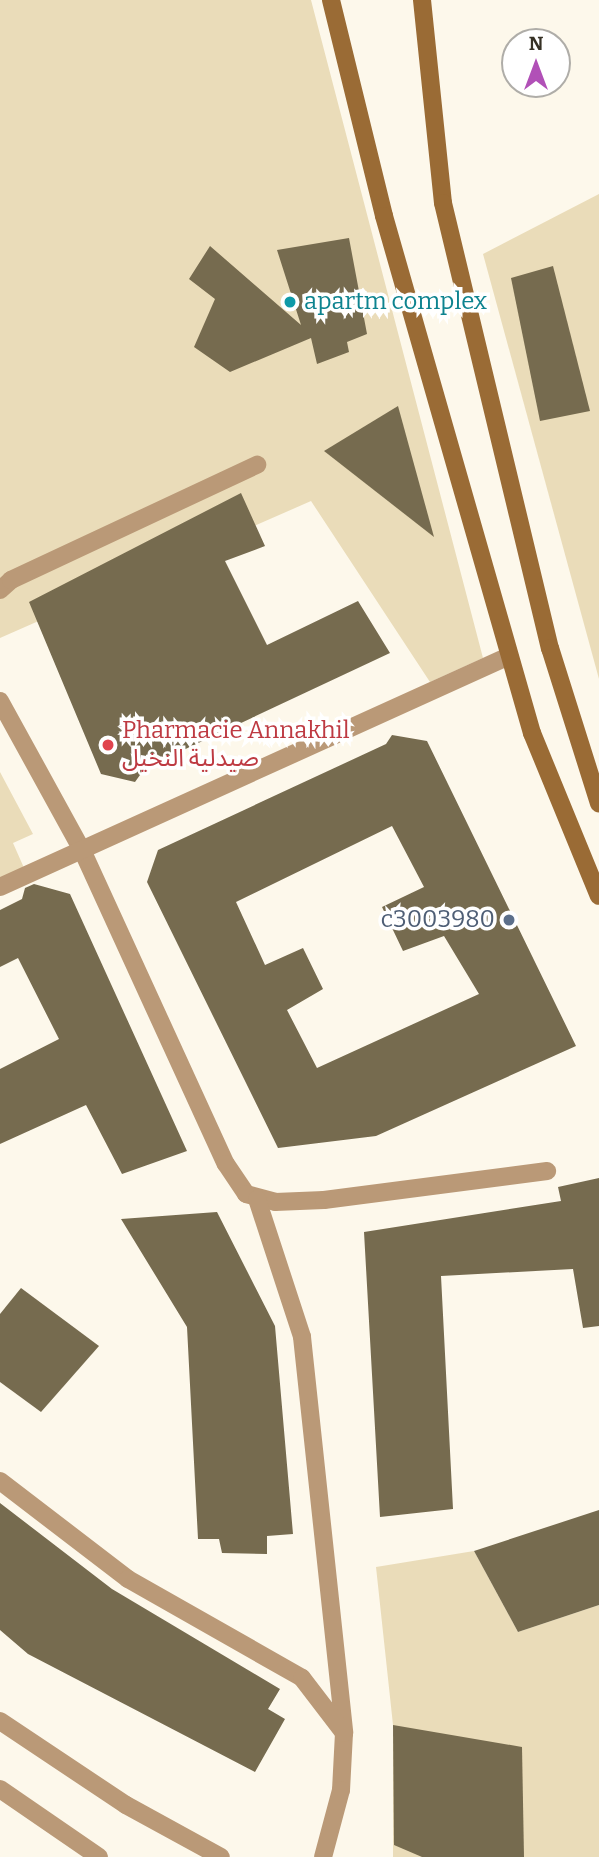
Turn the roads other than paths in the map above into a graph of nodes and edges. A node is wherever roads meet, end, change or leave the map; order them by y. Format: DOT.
graph roads {
  1 [pos="331,0"];
  2 [pos="422,0"];
  3 [pos="257,465"];
  4 [pos="0,590"];
  5 [pos="509,656"];
  6 [pos="0,701"];
  7 [pos="599,803"];
  8 [pos="82,850"];
  9 [pos="0,887"];
  10 [pos="599,896"];
  11 [pos="547,1171"];
  12 [pos="257,1199"];
  13 [pos="0,1481"];
  14 [pos="0,1721"];
  15 [pos="344,1733"];
  16 [pos="0,1789"];
  17 [pos="99,1857"];
  18 [pos="221,1857"];
  19 [pos="323,1857"];
  1 -- 5 [label="street"];
  2 -- 7 [label="street"];
  3 -- 4 [label="street"];
  5 -- 8 [label="street"];
  5 -- 10 [label="street"];
  6 -- 8 [label="street"];
  8 -- 9 [label="street"];
  8 -- 12 [label="street"];
  11 -- 12 [label="street"];
  12 -- 15 [label="street"];
  13 -- 15 [label="street"];
  14 -- 18 [label="street"];
  15 -- 19 [label="street"];
  16 -- 17 [label="street"];
}
